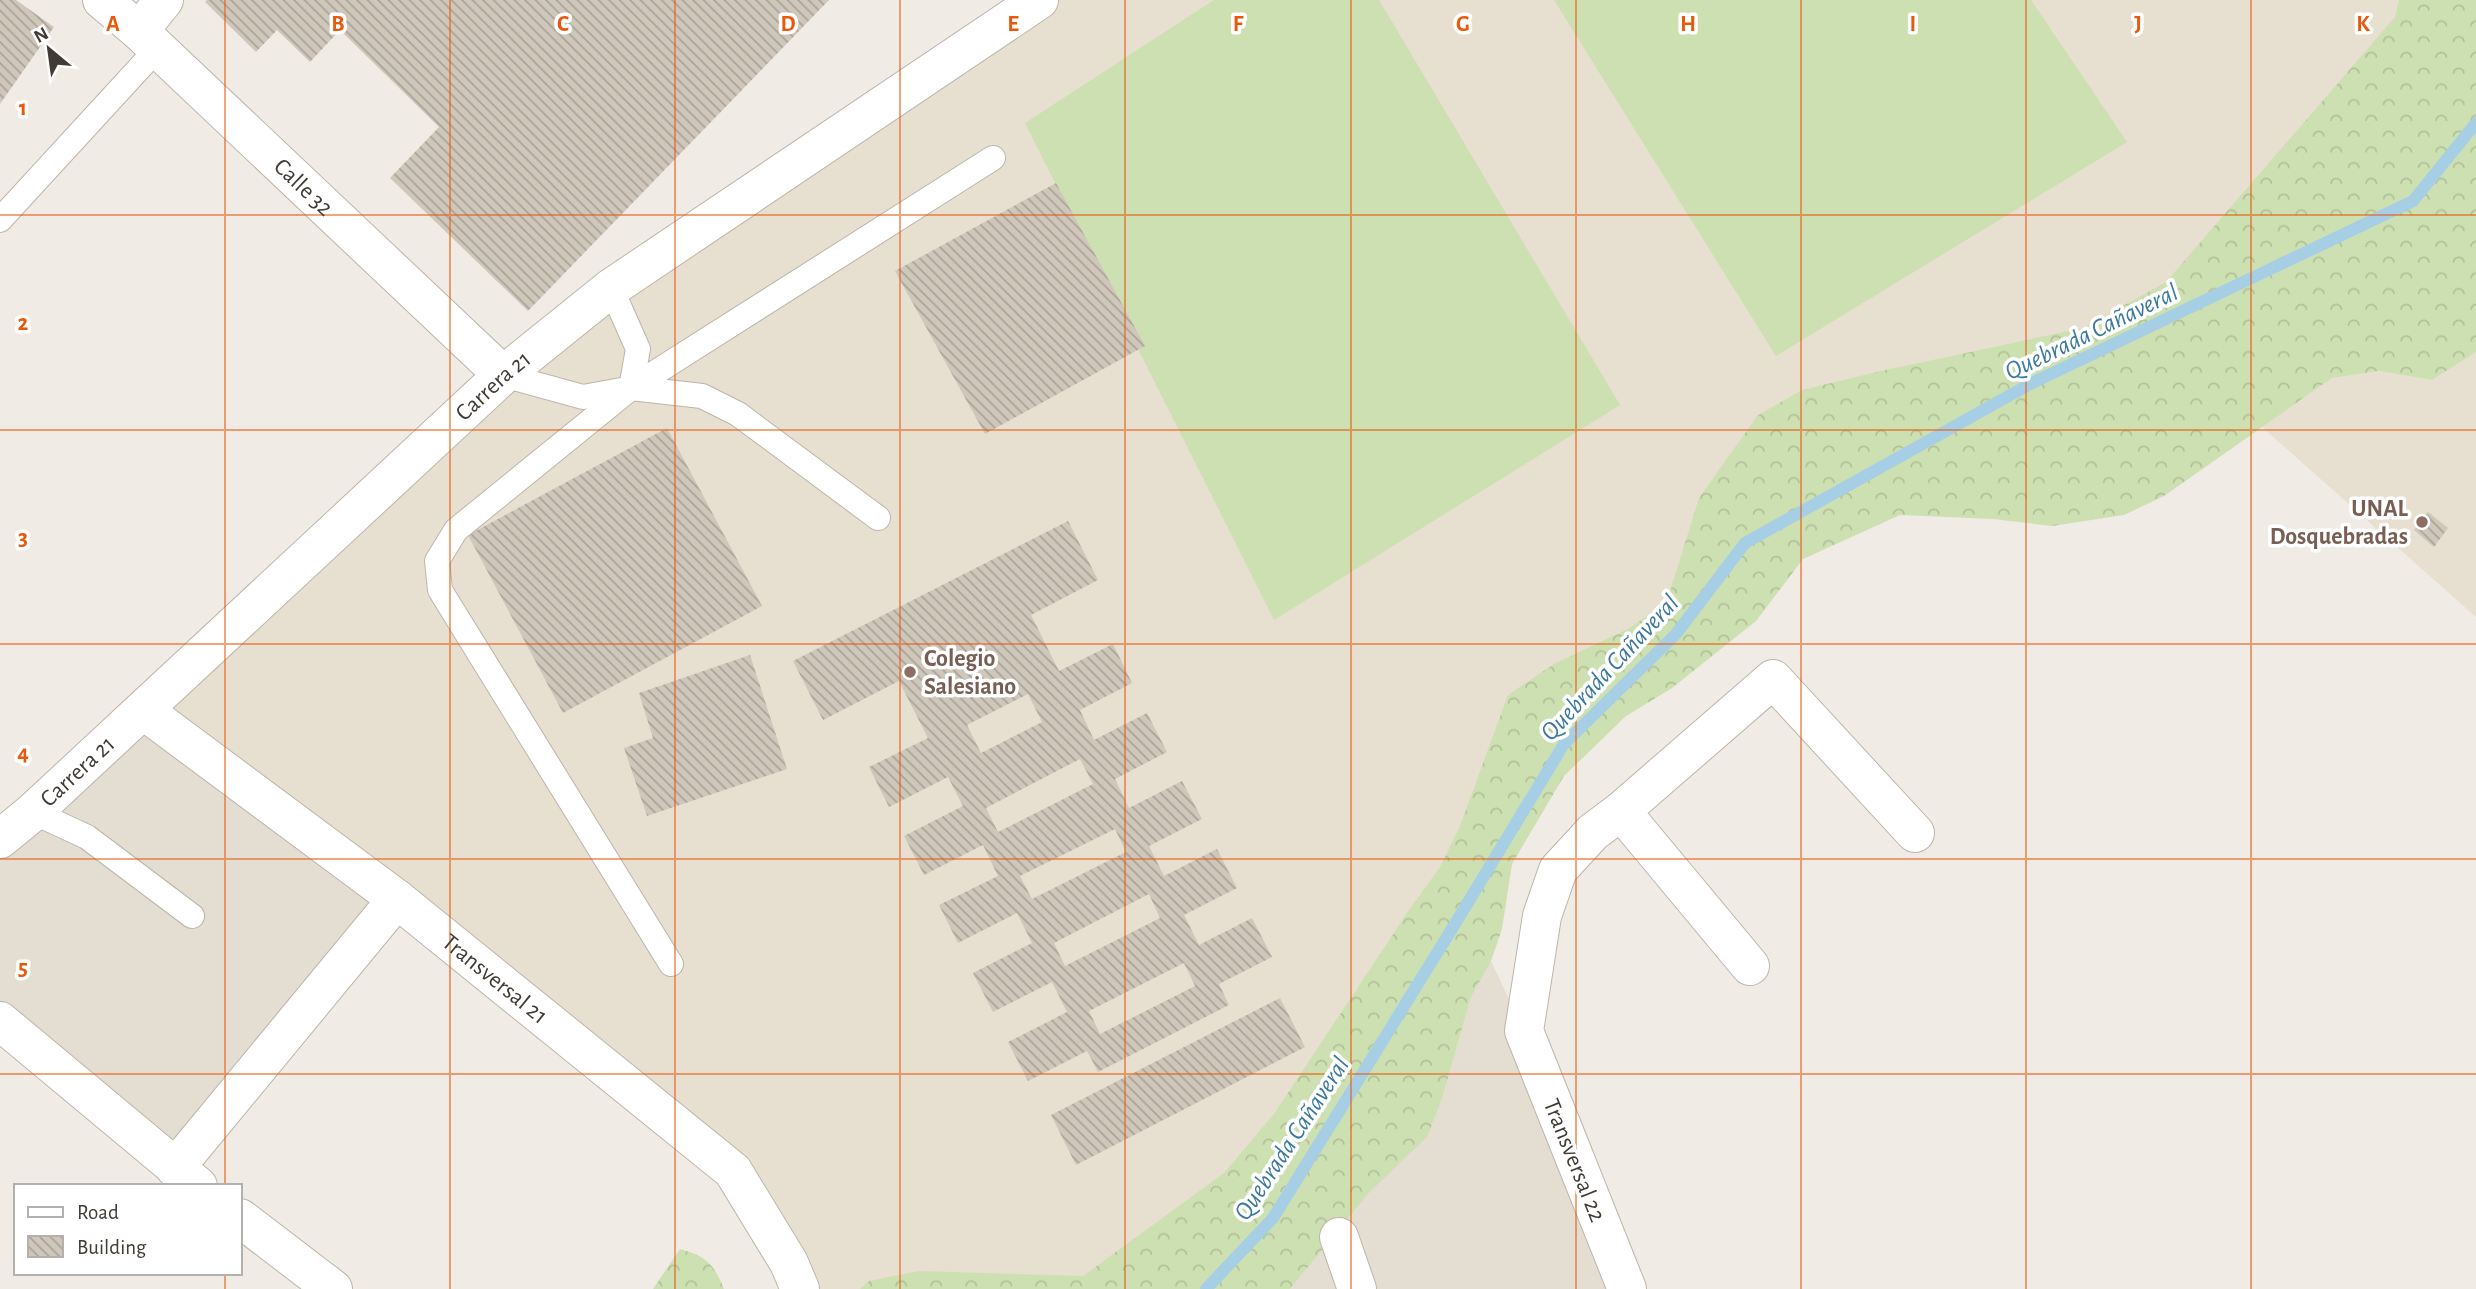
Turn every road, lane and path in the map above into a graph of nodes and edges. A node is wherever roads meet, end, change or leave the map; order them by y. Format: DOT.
graph roads {
  1 [pos="102,0"];
  2 [pos="164,0"];
  3 [pos="1039,0"];
  4 [pos="148,40"];
  5 [pos="993,158"];
  6 [pos="0,220"];
  7 [pos="611,288"];
  8 [pos="503,375"];
  9 [pos="631,388"];
  10 [pos="878,518"];
  11 [pos="143,710"];
  12 [pos="1621,811"];
  13 [pos="33,812"];
  14 [pos="1915,833"];
  15 [pos="0,839"];
  16 [pos="397,899"];
  17 [pos="192,916"];
  18 [pos="671,964"];
  19 [pos="1751,966"];
  20 [pos="0,1021"];
  21 [pos="186,1177"];
  22 [pos="242,1219"];
  23 [pos="1339,1237"];
  24 [pos="794,1276"];
  25 [pos="333,1289"];
  26 [pos="1357,1289"];
  27 [pos="1627,1289"];
  1 -- 4 [label="street, Calle 32"];
  2 -- 4 [label="street"];
  3 -- 7 [label="street, Carrera 21"];
  4 -- 6 [label="lane"];
  4 -- 8 [label="street, Calle 32"];
  5 -- 9 [label="lane"];
  7 -- 8 [label="street, Carrera 21"];
  7 -- 9 [label="lane"];
  8 -- 9 [label="lane"];
  8 -- 11 [label="street, Carrera 21"];
  9 -- 10 [label="lane"];
  9 -- 18 [label="lane"];
  11 -- 13 [label="street, Carrera 21"];
  11 -- 16 [label="street, Transversal 21"];
  12 -- 14 [label="street"];
  12 -- 19 [label="street"];
  12 -- 27 [label="street, Transversal 22"];
  13 -- 15 [label="street, Carrera 21"];
  13 -- 17 [label="lane"];
  16 -- 21 [label="street"];
  16 -- 24 [label="street, Transversal 21"];
  20 -- 21 [label="street"];
  22 -- 25 [label="street"];
  23 -- 26 [label="street"];
}
